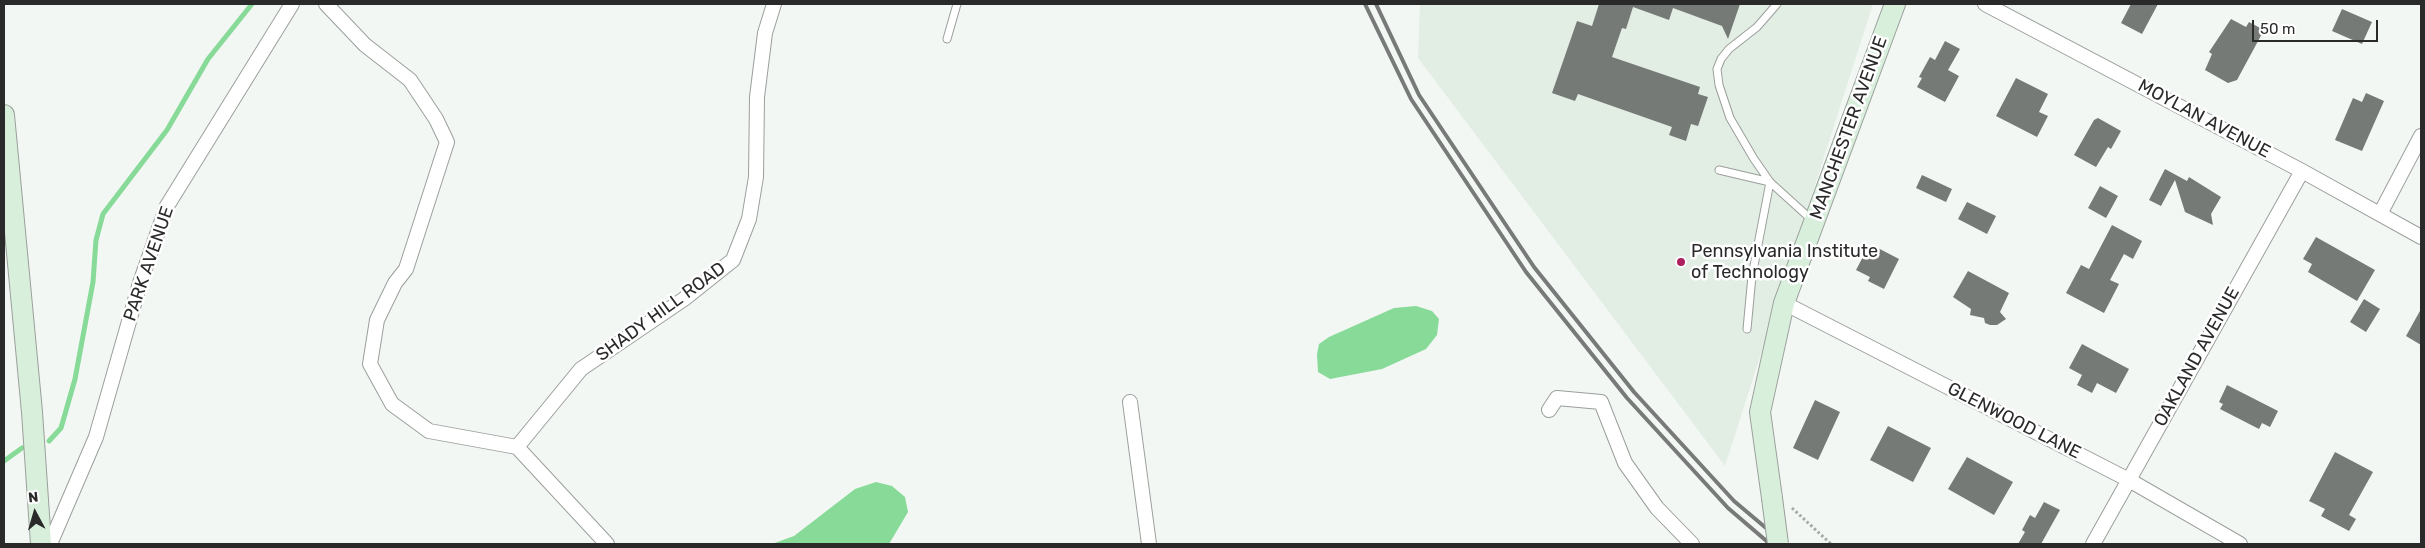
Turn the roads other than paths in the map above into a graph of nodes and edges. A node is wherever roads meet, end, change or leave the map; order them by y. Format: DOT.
graph roads {
  1 [pos="292,4"];
  2 [pos="326,4"];
  3 [pos="774,4"];
  4 [pos="957,4"];
  5 [pos="1778,4"];
  6 [pos="1895,4"];
  7 [pos="1985,4"];
  8 [pos="947,39"];
  9 [pos="4,115"];
  10 [pos="2421,136"];
  11 [pos="1719,170"];
  12 [pos="2302,171"];
  13 [pos="1770,182"];
  14 [pos="2380,214"];
  15 [pos="1815,222"];
  16 [pos="2421,237"];
  17 [pos="1784,303"];
  18 [pos="1747,329"];
  19 [pos="1130,402"];
  20 [pos="1549,410"];
  21 [pos="517,447"];
  22 [pos="2129,480"];
  23 [pos="41,544"];
  24 [pos="50,544"];
  25 [pos="607,544"];
  26 [pos="1149,544"];
  27 [pos="1692,544"];
  28 [pos="1778,544"];
  29 [pos="2093,544"];
  30 [pos="2240,544"];
  1 -- 24 [label="street, PARK AVENUE"];
  2 -- 21 [label="street"];
  3 -- 21 [label="street, SHADY HILL ROAD"];
  4 -- 8 [label="lane"];
  5 -- 13 [label="lane"];
  6 -- 15 [label="street, MANCHESTER AVENUE"];
  7 -- 12 [label="street, MOYLAN AVENUE"];
  9 -- 23 [label="street"];
  10 -- 14 [label="street"];
  11 -- 13 [label="lane"];
  12 -- 14 [label="street, MOYLAN AVENUE"];
  12 -- 22 [label="street, OAKLAND AVENUE"];
  13 -- 15 [label="lane"];
  13 -- 18 [label="lane"];
  14 -- 16 [label="street, MOYLAN AVENUE"];
  15 -- 17 [label="street, MANCHESTER AVENUE"];
  17 -- 22 [label="street, GLENWOOD LANE"];
  17 -- 28 [label="street, MANCHESTER AVENUE, bridge"];
  19 -- 26 [label="street"];
  20 -- 27 [label="street"];
  21 -- 25 [label="street"];
  22 -- 29 [label="street, OAKLAND AVENUE"];
  22 -- 30 [label="street, GLENWOOD LANE"];
}
